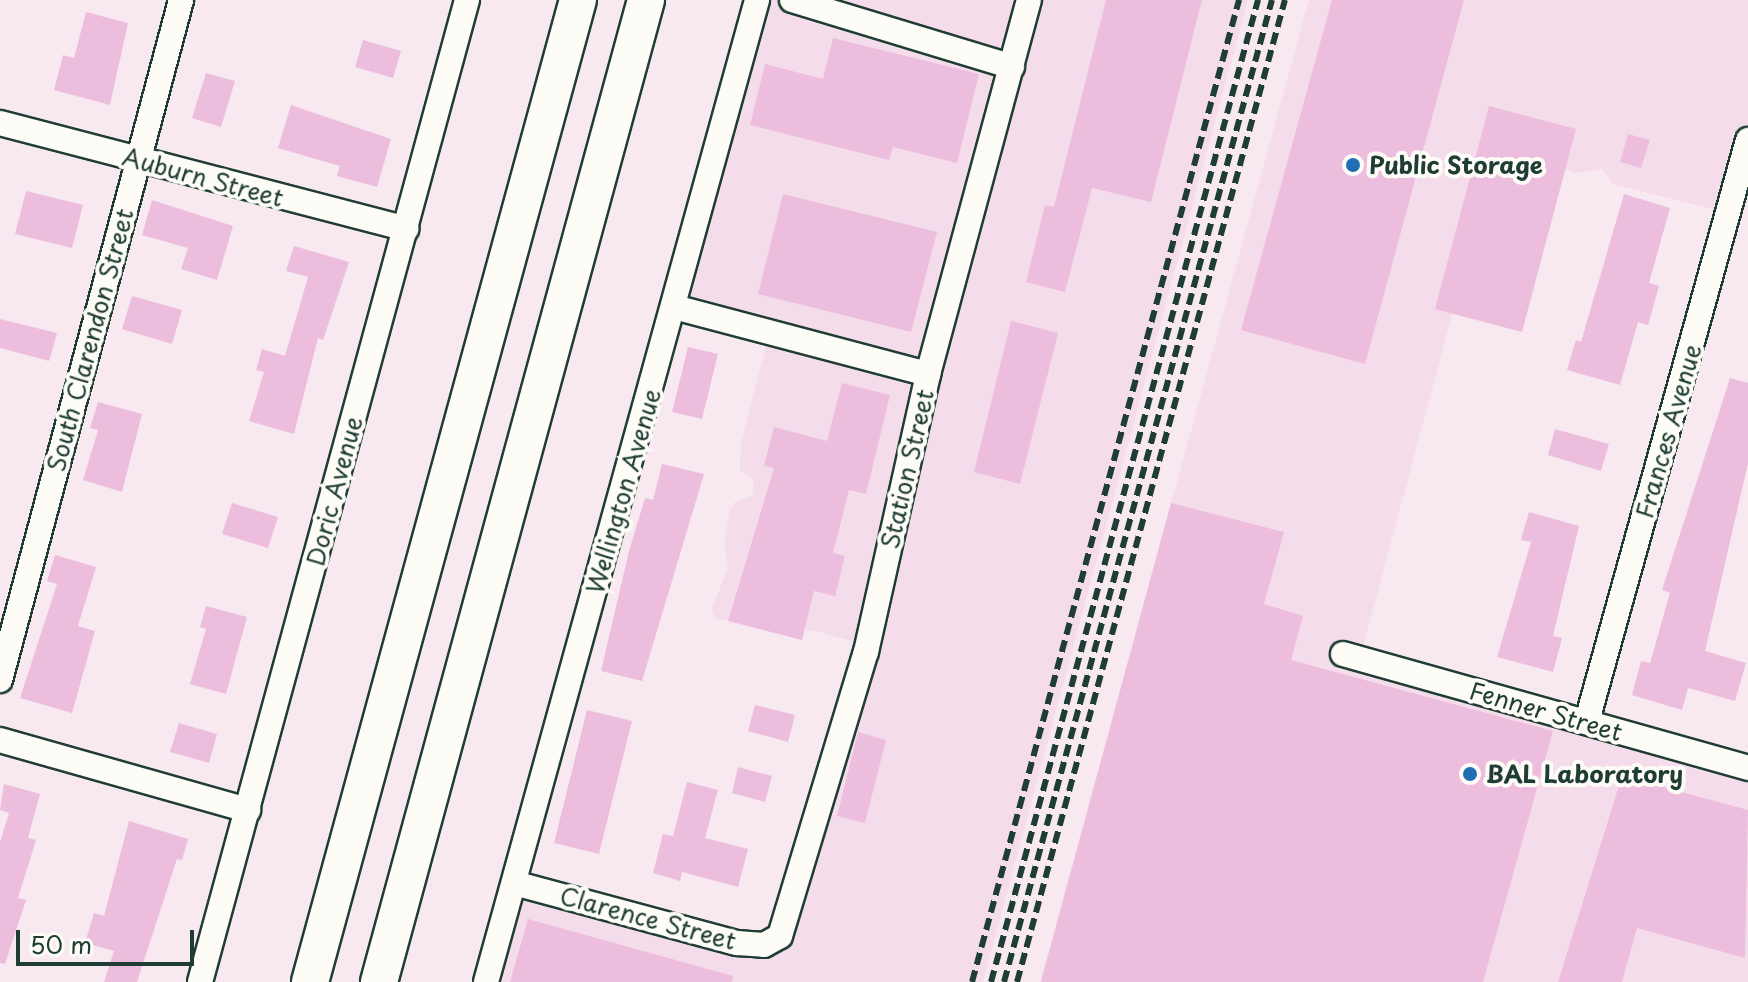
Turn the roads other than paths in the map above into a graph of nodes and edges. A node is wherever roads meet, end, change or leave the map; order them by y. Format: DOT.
graph roads {
  1 [pos="181,0"];
  2 [pos="467,0"];
  3 [pos="564,0"];
  4 [pos="578,0"];
  5 [pos="646,0"];
  6 [pos="757,0"];
  7 [pos="792,0"];
  8 [pos="1029,0"];
  9 [pos="1012,67"];
  10 [pos="0,123"];
  11 [pos="1748,140"];
  12 [pos="137,159"];
  13 [pos="406,229"];
  14 [pos="505,267"];
  15 [pos="674,307"];
  16 [pos="928,374"];
  17 [pos="1343,654"];
  18 [pos="0,680"];
  19 [pos="1587,721"];
  20 [pos="0,740"];
  21 [pos="1748,768"];
  22 [pos="248,810"];
  23 [pos="514,883"];
  24 [pos="780,936"];
  25 [pos="200,982"];
  26 [pos="310,982"];
  27 [pos="379,982"];
  28 [pos="486,982"];
  1 -- 12 [label="street, South Clarendon Street"];
  2 -- 13 [label="street, Doric Avenue"];
  3 -- 14 [label="highway"];
  4 -- 14 [label="highway"];
  5 -- 27 [label="highway"];
  6 -- 15 [label="street, Wellington Avenue"];
  7 -- 9 [label="street"];
  8 -- 9 [label="street, Station Street"];
  9 -- 16 [label="street, Station Street"];
  10 -- 12 [label="street, Auburn Street"];
  11 -- 19 [label="street, Frances Avenue"];
  12 -- 13 [label="street, Auburn Street"];
  12 -- 18 [label="street, South Clarendon Street"];
  13 -- 22 [label="street, Doric Avenue"];
  14 -- 26 [label="highway"];
  15 -- 16 [label="street"];
  15 -- 23 [label="street, Wellington Avenue"];
  16 -- 24 [label="street, Station Street"];
  17 -- 19 [label="street, Fenner Street"];
  19 -- 21 [label="street, Fenner Street"];
  20 -- 22 [label="street"];
  22 -- 25 [label="street, Doric Avenue"];
  23 -- 24 [label="street, Clarence Street"];
  23 -- 28 [label="street, Wellington Avenue"];
}
